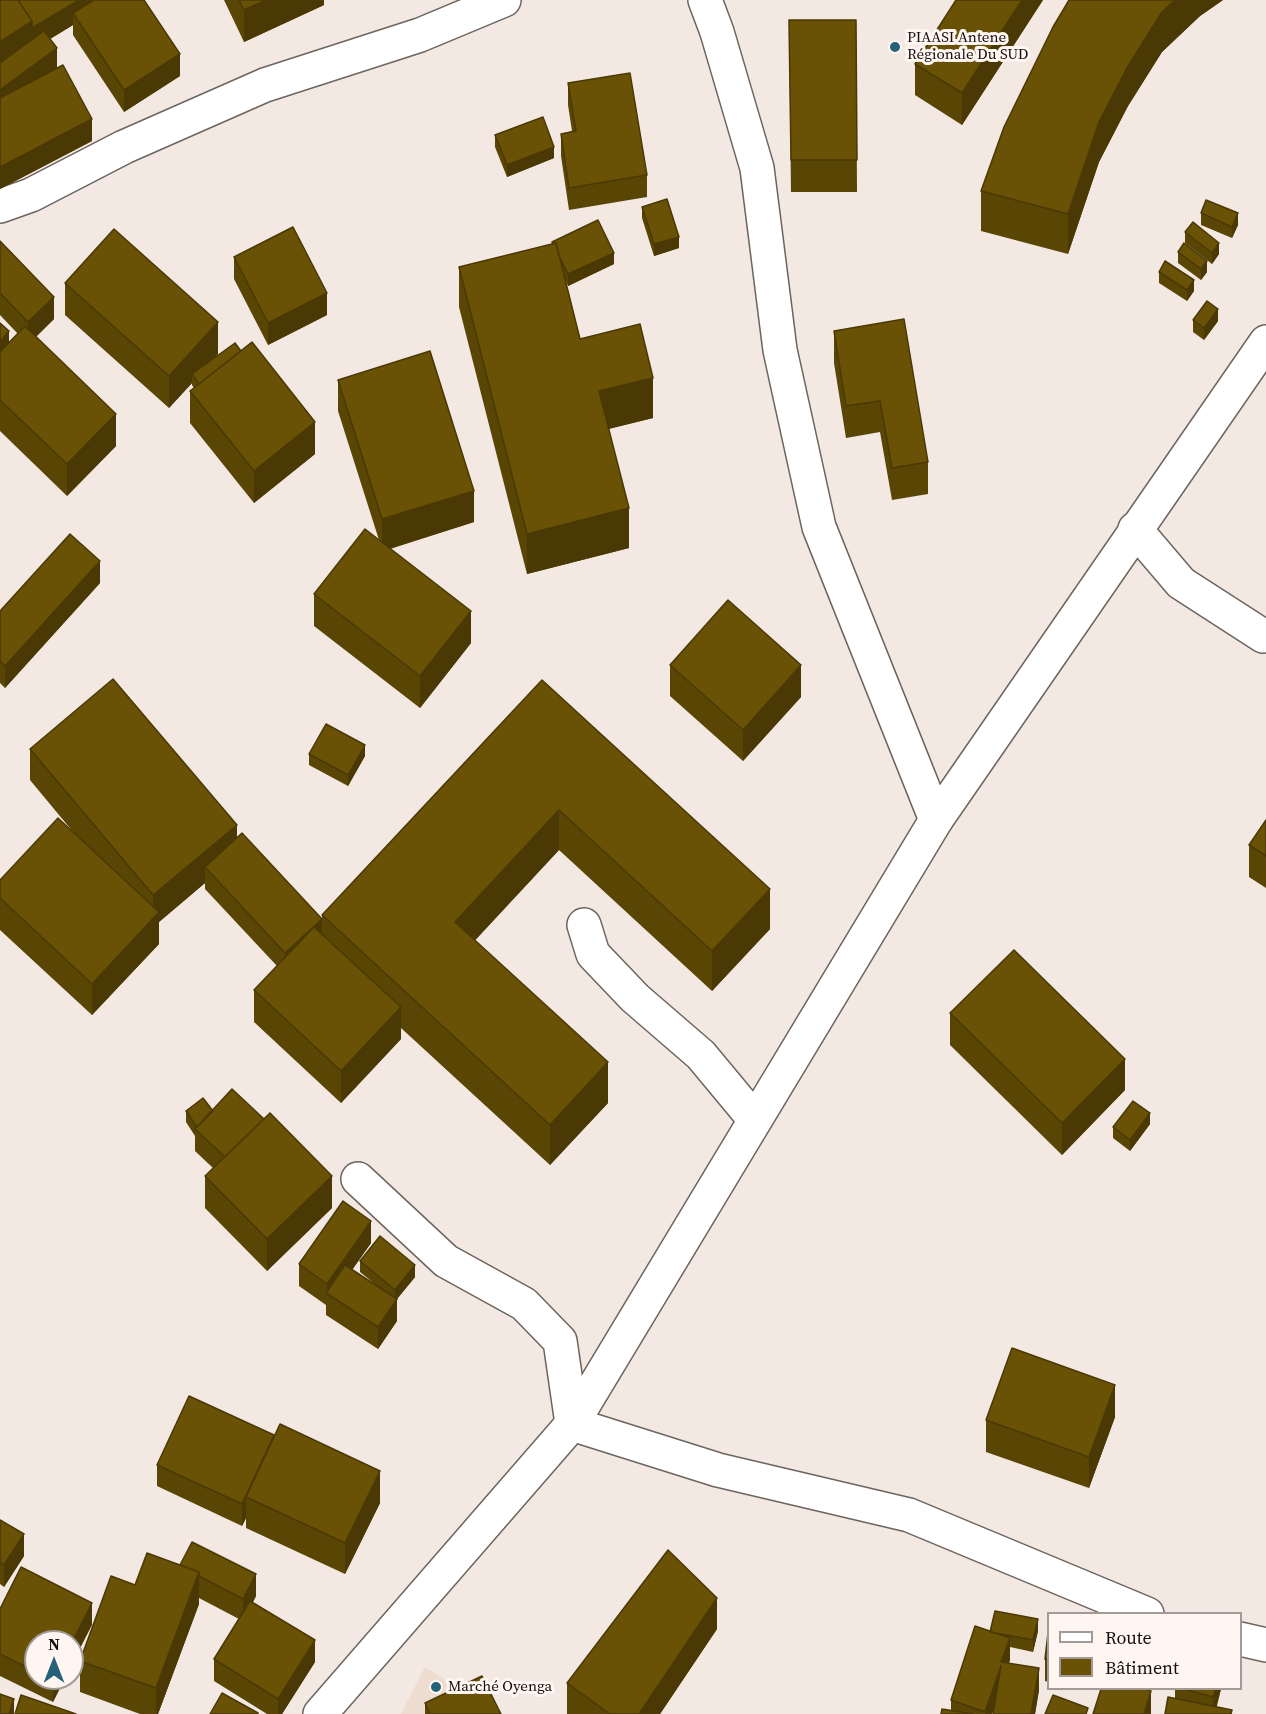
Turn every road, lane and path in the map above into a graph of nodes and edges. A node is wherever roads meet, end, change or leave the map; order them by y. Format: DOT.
graph roads {
  1 [pos="504,0"];
  2 [pos="705,0"];
  3 [pos="0,206"];
  4 [pos="1266,342"];
  5 [pos="1135,529"];
  6 [pos="1263,636"];
  7 [pos="936,820"];
  8 [pos="584,925"];
  9 [pos="755,1120"];
  10 [pos="358,1179"];
  11 [pos="572,1424"];
  12 [pos="1142,1612"];
  13 [pos="1242,1640"];
  14 [pos="1266,1645"];
  15 [pos="320,1714"];
  1 -- 3 [label="street"];
  2 -- 7 [label="street"];
  4 -- 5 [label="street"];
  5 -- 6 [label="street"];
  5 -- 7 [label="street"];
  7 -- 9 [label="street"];
  8 -- 9 [label="street"];
  9 -- 11 [label="street"];
  10 -- 11 [label="street"];
  11 -- 12 [label="street"];
  11 -- 15 [label="street"];
  13 -- 14 [label="street"];
}
